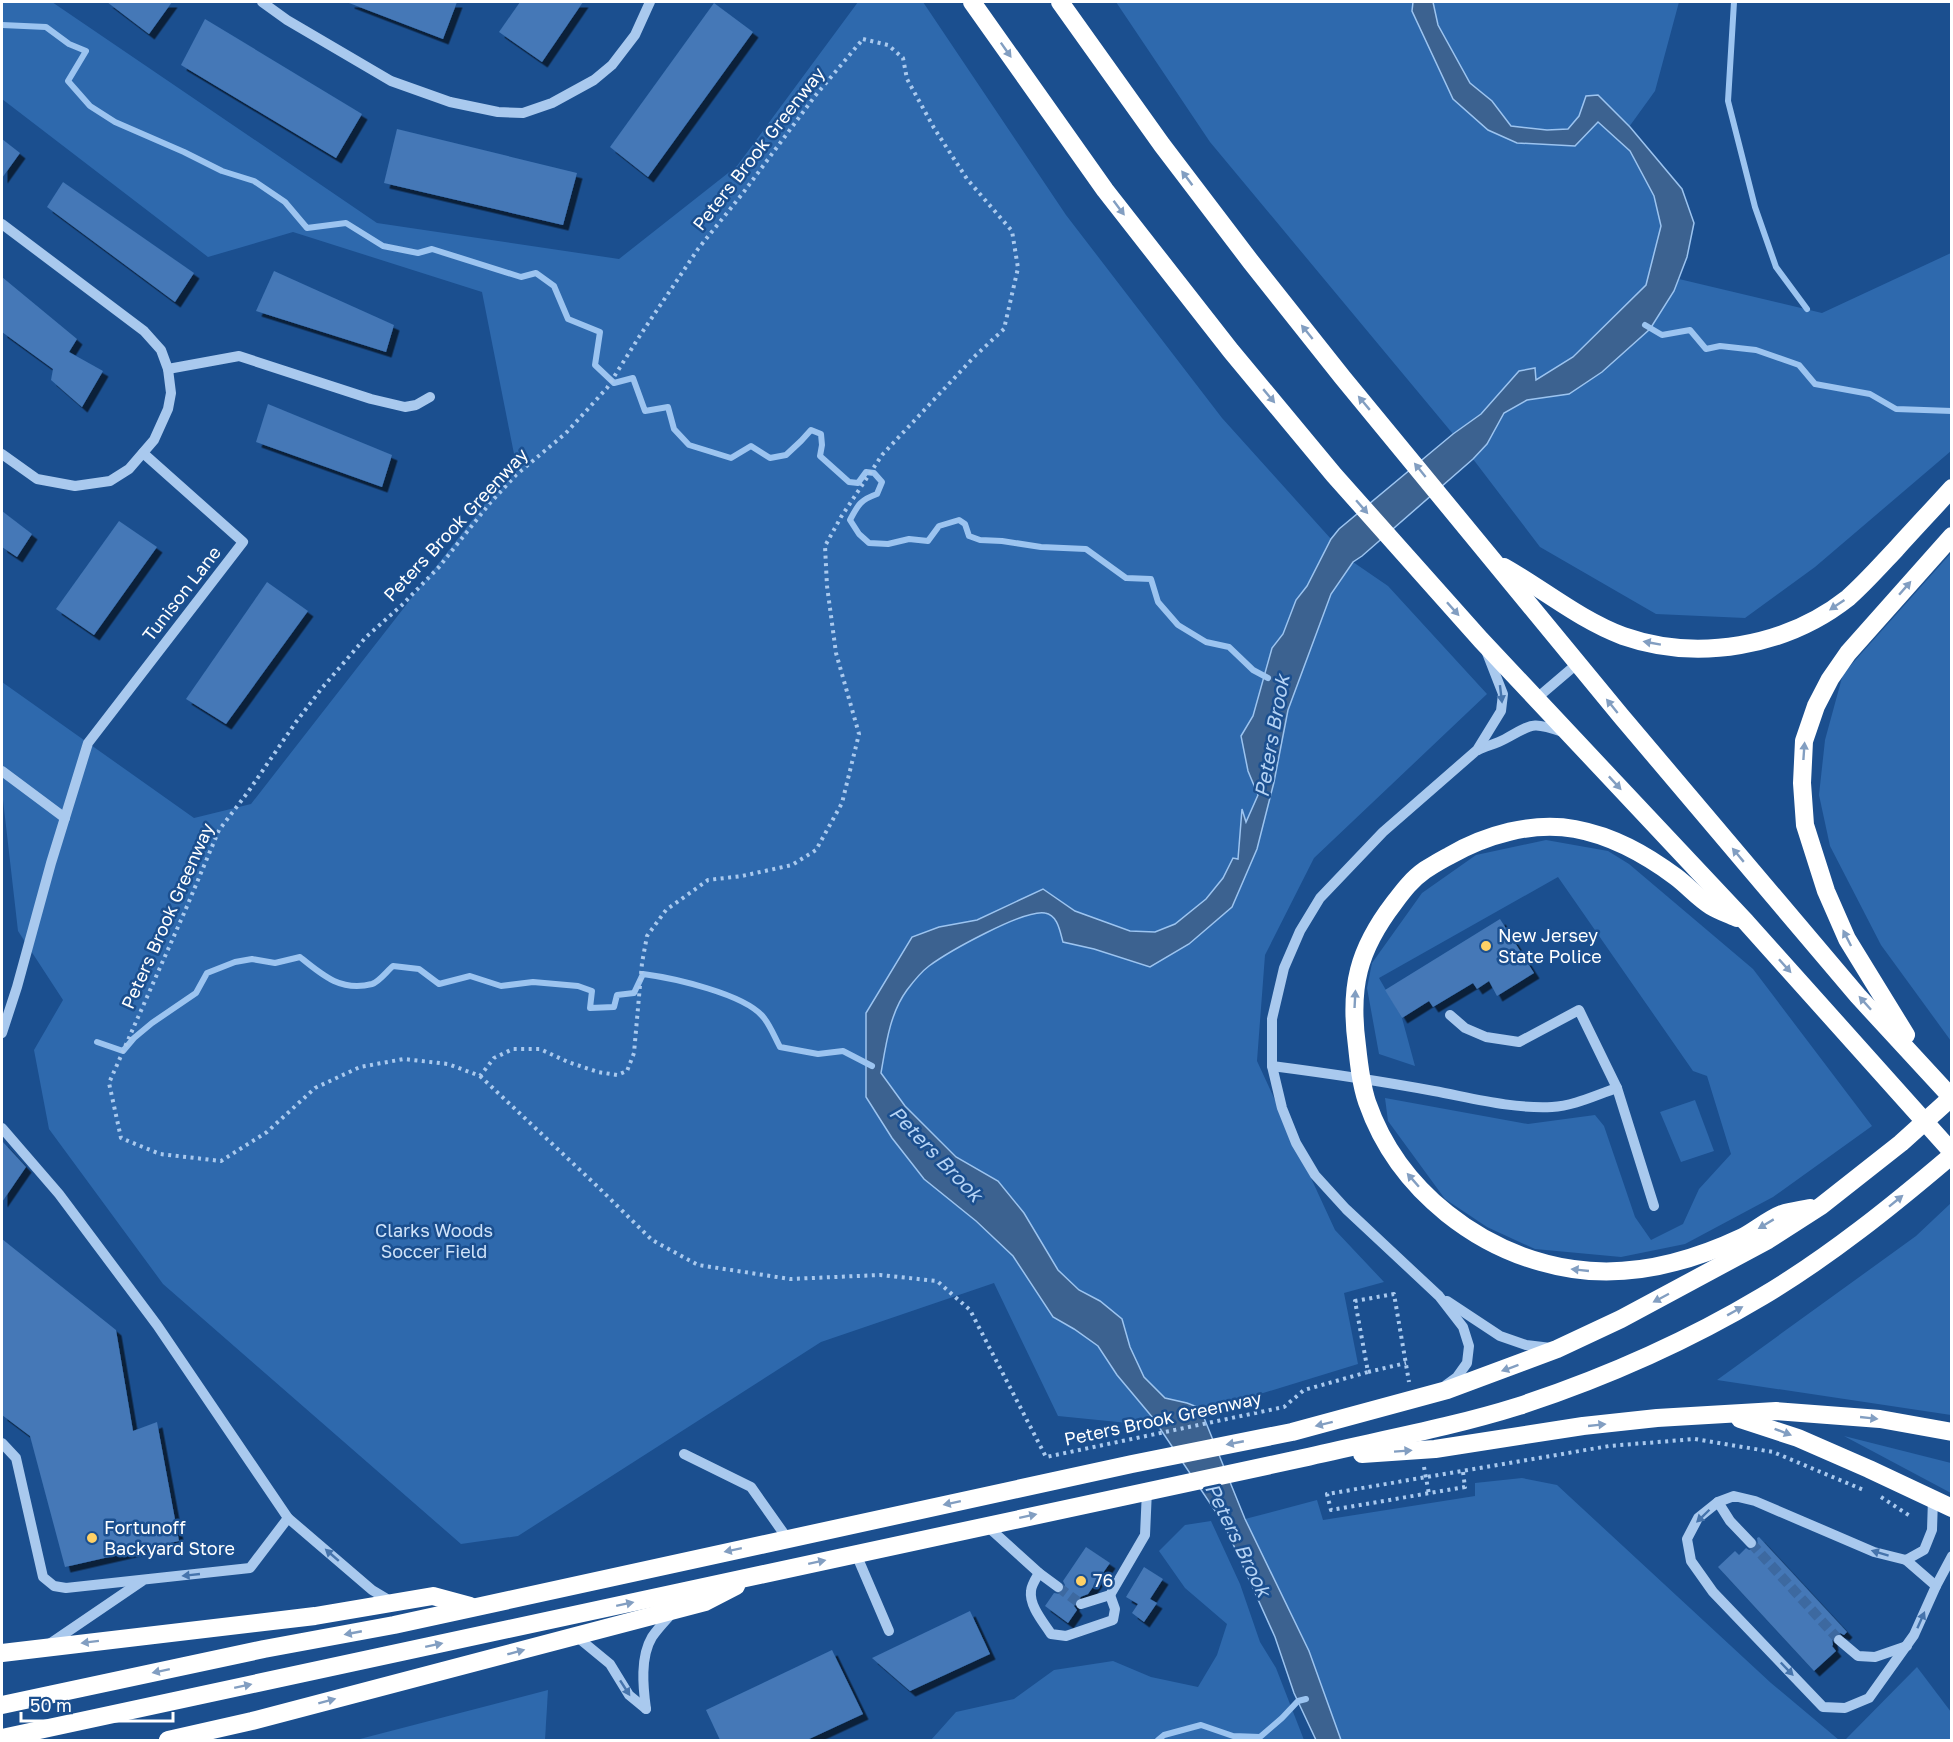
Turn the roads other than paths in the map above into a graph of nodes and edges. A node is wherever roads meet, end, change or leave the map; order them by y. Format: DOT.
graph roads {
  1 [pos="262,2"];
  2 [pos="650,2"];
  3 [pos="972,2"];
  4 [pos="1060,2"];
  5 [pos="2,224"];
  6 [pos="168,369"];
  7 [pos="430,396"];
  8 [pos="143,453"];
  9 [pos="2,454"];
  10 [pos="1952,488"];
  11 [pos="1952,536"];
  12 [pos="1496,563"];
  13 [pos="1481,640"];
  14 [pos="1578,663"];
  15 [pos="1536,698"];
  16 [pos="1572,735"];
  17 [pos="1477,750"];
  18 [pos="2,771"];
  19 [pos="65,818"];
  20 [pos="1746,922"];
  21 [pos="1450,1015"];
  22 [pos="2,1033"];
  23 [pos="1272,1066"];
  24 [pos="1932,1077"];
  25 [pos="1617,1088"];
  26 [pos="1952,1098"];
  27 [pos="2,1128"];
  28 [pos="1952,1153"];
  29 [pos="1654,1206"];
  30 [pos="1821,1206"];
  31 [pos="1439,1296"];
  32 [pos="1557,1349"];
  33 [pos="1434,1394"];
  34 [pos="1727,1415"];
  35 [pos="1952,1432"];
  36 [pos="2,1443"];
  37 [pos="684,1454"];
  38 [pos="1303,1458"];
  39 [pos="1147,1490"];
  40 [pos="1933,1499"];
  41 [pos="1718,1502"];
  42 [pos="1952,1508"];
  43 [pos="288,1518"];
  44 [pos="986,1525"];
  45 [pos="787,1538"];
  46 [pos="1751,1543"];
  47 [pos="856,1554"];
  48 [pos="1952,1556"];
  49 [pos="1906,1560"];
  50 [pos="1039,1573"];
  51 [pos="759,1574"];
  52 [pos="145,1580"];
  53 [pos="1936,1586"];
  54 [pos="1058,1587"];
  55 [pos="1110,1595"];
  56 [pos="394,1603"];
  57 [pos="1081,1604"];
  58 [pos="471,1607"];
  59 [pos="676,1609"];
  60 [pos="889,1631"];
  61 [pos="576,1636"];
  62 [pos="1839,1640"];
  63 [pos="1907,1646"];
  64 [pos="43,1648"];
  65 [pos="2,1653"];
  66 [pos="2,1705"];
  67 [pos="2,1738"];
  68 [pos="168,1740"];
  1 -- 2 [label="street"];
  3 -- 13 [label="highway, one-way"];
  12 -- 4 [label="highway, one-way"];
  5 -- 6 [label="street"];
  6 -- 7 [label="street"];
  6 -- 8 [label="street"];
  8 -- 9 [label="street"];
  8 -- 19 [label="street, Tunison Lane"];
  10 -- 12 [label="highway, one-way"];
  24 -- 11 [label="highway, one-way"];
  12 -- 14 [label="highway"];
  13 -- 15 [label="highway"];
  13 -- 17 [label="street, one-way"];
  14 -- 15 [label="street"];
  24 -- 14 [label="highway, one-way"];
  15 -- 16 [label="highway"];
  16 -- 17 [label="street"];
  16 -- 20 [label="highway, one-way"];
  17 -- 23 [label="street"];
  18 -- 19 [label="street"];
  19 -- 22 [label="street"];
  20 -- 28 [label="highway, one-way"];
  30 -- 20 [label="highway, one-way"];
  21 -- 25 [label="street"];
  23 -- 25 [label="street"];
  23 -- 31 [label="street"];
  24 -- 26 [label="highway"];
  25 -- 29 [label="street"];
  26 -- 30 [label="highway"];
  27 -- 43 [label="street"];
  38 -- 28 [label="highway, one-way"];
  30 -- 32 [label="highway, one-way"];
  31 -- 32 [label="street"];
  31 -- 33 [label="street"];
  32 -- 33 [label="highway, one-way"];
  33 -- 45 [label="highway, one-way"];
  34 -- 35 [label="highway, one-way"];
  38 -- 34 [label="highway, one-way"];
  34 -- 40 [label="highway, one-way"];
  36 -- 52 [label="street"];
  37 -- 45 [label="street"];
  38 -- 39 [label="highway"];
  44 -- 39 [label="highway, one-way"];
  39 -- 55 [label="street"];
  40 -- 42 [label="highway"];
  40 -- 49 [label="street"];
  41 -- 46 [label="street"];
  49 -- 41 [label="street, one-way"];
  41 -- 63 [label="street, one-way"];
  43 -- 52 [label="street, one-way"];
  56 -- 43 [label="street, one-way"];
  44 -- 47 [label="highway"];
  44 -- 50 [label="street"];
  45 -- 58 [label="highway, one-way"];
  51 -- 47 [label="highway, one-way"];
  47 -- 60 [label="street"];
  48 -- 53 [label="street"];
  49 -- 53 [label="street"];
  50 -- 54 [label="street"];
  50 -- 55 [label="street"];
  51 -- 59 [label="highway"];
  67 -- 51 [label="highway, one-way"];
  52 -- 64 [label="street"];
  63 -- 53 [label="street, one-way"];
  55 -- 57 [label="street"];
  56 -- 58 [label="highway"];
  56 -- 64 [label="highway, one-way"];
  58 -- 66 [label="highway, one-way"];
  59 -- 61 [label="highway"];
  61 -- 59 [label="street, one-way"];
  68 -- 61 [label="highway, one-way"];
  62 -- 63 [label="street"];
  64 -- 65 [label="highway"];
}
